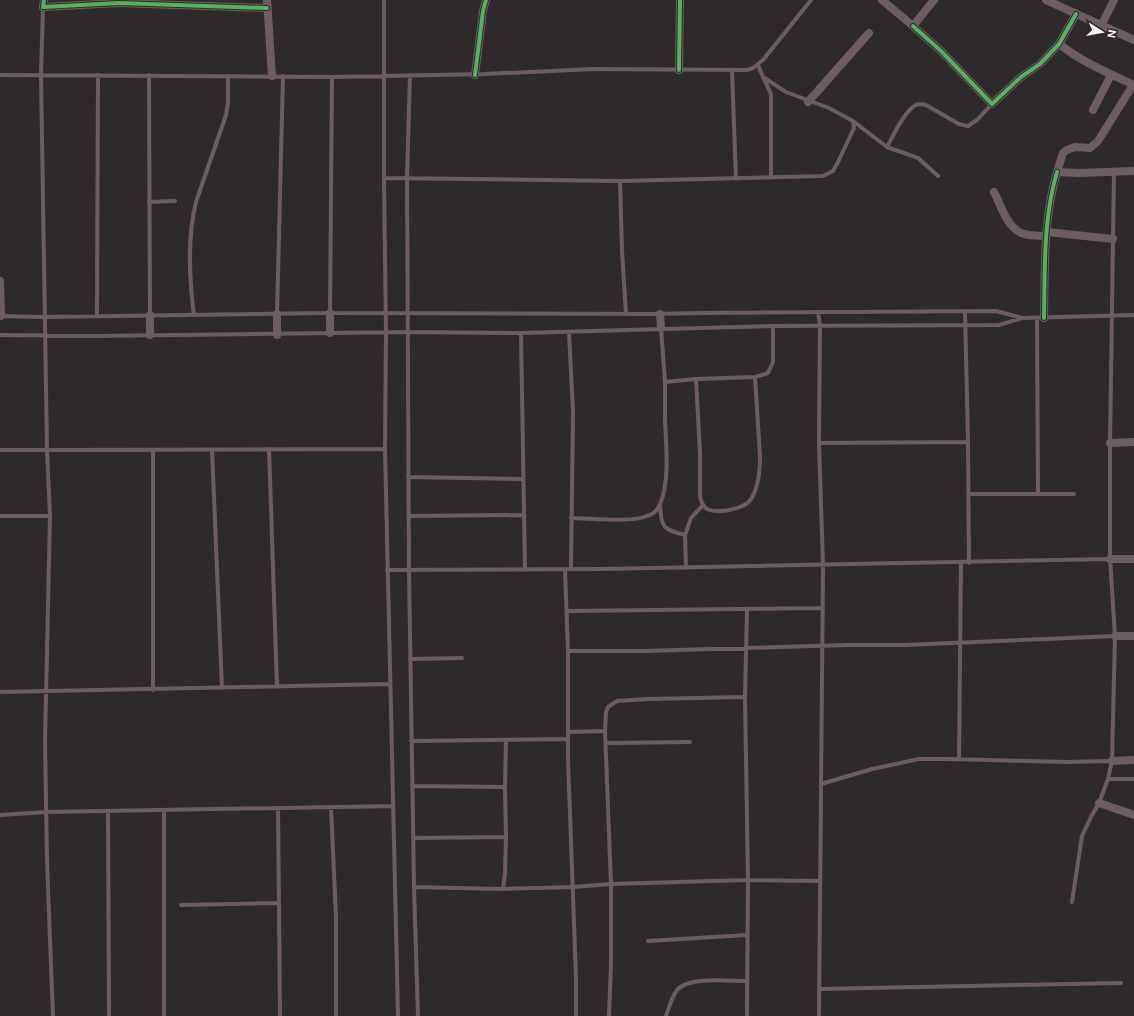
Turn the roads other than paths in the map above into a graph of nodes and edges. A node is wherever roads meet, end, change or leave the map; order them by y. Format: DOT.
graph roads {
  1 [pos="384,0"];
  2 [pos="486,0"];
  3 [pos="680,0"];
  4 [pos="811,0"];
  5 [pos="882,0"];
  6 [pos="934,0"];
  7 [pos="1046,0"];
  8 [pos="1114,0"];
  9 [pos="44,4"];
  10 [pos="267,4"];
  11 [pos="1076,14"];
  12 [pos="913,26"];
  13 [pos="1101,26"];
  14 [pos="869,33"];
  15 [pos="1134,40"];
  16 [pos="1059,44"];
  17 [pos="758,65"];
  18 [pos="679,70"];
  19 [pos="732,70"];
  20 [pos="0,75"];
  21 [pos="41,75"];
  22 [pos="98,75"];
  23 [pos="410,75"];
  24 [pos="475,75"];
  25 [pos="1111,75"];
  26 [pos="149,76"];
  27 [pos="228,76"];
  28 [pos="272,76"];
  29 [pos="283,76"];
  30 [pos="383,76"];
  31 [pos="332,77"];
  32 [pos="763,77"];
  33 [pos="1133,85"];
  34 [pos="808,102"];
  35 [pos="992,104"];
  36 [pos="1093,110"];
  37 [pos="852,121"];
  38 [pos="887,147"];
  39 [pos="1114,171"];
  40 [pos="1134,171"];
  41 [pos="1057,172"];
  42 [pos="938,176"];
  43 [pos="384,178"];
  44 [pos="407,178"];
  45 [pos="771,178"];
  46 [pos="736,179"];
  47 [pos="620,181"];
  48 [pos="994,192"];
  49 [pos="175,201"];
  50 [pos="150,202"];
  51 [pos="1046,234"];
  52 [pos="1113,239"];
  53 [pos="0,282"];
  54 [pos="965,311"];
  55 [pos="818,312"];
  56 [pos="330,313"];
  57 [pos="277,314"];
  58 [pos="386,314"];
  59 [pos="407,314"];
  60 [pos="626,314"];
  61 [pos="660,314"];
  62 [pos="150,315"];
  63 [pos="194,315"];
  64 [pos="1134,315"];
  65 [pos="0,316"];
  66 [pos="97,316"];
  67 [pos="44,317"];
  68 [pos="1111,317"];
  69 [pos="1022,318"];
  70 [pos="1040,318"];
  71 [pos="773,326"];
  72 [pos="820,326"];
  73 [pos="966,326"];
  74 [pos="661,328"];
  75 [pos="386,332"];
  76 [pos="407,332"];
  77 [pos="521,332"];
  78 [pos="569,332"];
  79 [pos="330,334"];
  80 [pos="0,335"];
  81 [pos="45,335"];
  82 [pos="150,335"];
  83 [pos="277,335"];
  84 [pos="755,377"];
  85 [pos="696,379"];
  86 [pos="665,382"];
  87 [pos="968,442"];
  88 [pos="1134,442"];
  89 [pos="819,443"];
  90 [pos="1110,443"];
  91 [pos="269,449"];
  92 [pos="385,449"];
  93 [pos="0,450"];
  94 [pos="47,450"];
  95 [pos="153,450"];
  96 [pos="212,450"];
  97 [pos="408,477"];
  98 [pos="522,479"];
  99 [pos="969,494"];
  100 [pos="1038,494"];
  101 [pos="1074,494"];
  102 [pos="660,505"];
  103 [pos="703,506"];
  104 [pos="523,515"];
  105 [pos="0,516"];
  106 [pos="50,516"];
  107 [pos="409,516"];
  108 [pos="571,518"];
  109 [pos="685,534"];
  110 [pos="1110,559"];
  111 [pos="1134,559"];
  112 [pos="961,563"];
  113 [pos="969,563"];
  114 [pos="823,565"];
  115 [pos="686,568"];
  116 [pos="387,570"];
  117 [pos="409,570"];
  118 [pos="524,570"];
  119 [pos="565,570"];
  120 [pos="571,570"];
  121 [pos="823,608"];
  122 [pos="747,609"];
  123 [pos="567,611"];
  124 [pos="1115,636"];
  125 [pos="1134,636"];
  126 [pos="961,643"];
  127 [pos="822,646"];
  128 [pos="746,648"];
  129 [pos="568,651"];
  130 [pos="462,658"];
  131 [pos="410,659"];
  132 [pos="390,684"];
  133 [pos="277,687"];
  134 [pos="222,688"];
  135 [pos="153,690"];
  136 [pos="0,692"];
  137 [pos="46,692"];
  138 [pos="745,697"];
  139 [pos="605,731"];
  140 [pos="568,732"];
  141 [pos="506,740"];
  142 [pos="568,740"];
  143 [pos="411,742"];
  144 [pos="690,742"];
  145 [pos="606,744"];
  146 [pos="959,759"];
  147 [pos="1134,760"];
  148 [pos="1112,761"];
  149 [pos="1108,779"];
  150 [pos="1134,779"];
  151 [pos="821,784"];
  152 [pos="412,786"];
  153 [pos="505,787"];
  154 [pos="1099,803"];
  155 [pos="393,806"];
  156 [pos="331,807"];
  157 [pos="278,808"];
  158 [pos="164,810"];
  159 [pos="108,811"];
  160 [pos="46,812"];
  161 [pos="0,814"];
  162 [pos="1134,815"];
  163 [pos="506,837"];
  164 [pos="413,838"];
  165 [pos="748,880"];
  166 [pos="819,881"];
  167 [pos="611,884"];
  168 [pos="414,887"];
  169 [pos="573,887"];
  170 [pos="503,889"];
  171 [pos="1072,902"];
  172 [pos="279,903"];
  173 [pos="181,905"];
  174 [pos="747,935"];
  175 [pos="648,941"];
  176 [pos="747,981"];
  177 [pos="1121,983"];
  178 [pos="819,989"];
  179 [pos="53,1016"];
  180 [pos="109,1016"];
  181 [pos="164,1016"];
  182 [pos="280,1016"];
  183 [pos="336,1016"];
  184 [pos="398,1016"];
  185 [pos="418,1016"];
  186 [pos="576,1016"];
  187 [pos="609,1016"];
  188 [pos="666,1016"];
  189 [pos="747,1016"];
  190 [pos="819,1016"];
  1 -- 30 [label="lane"];
  2 -- 24 [label="street"];
  3 -- 18 [label="street"];
  4 -- 17 [label="lane"];
  5 -- 12 [label="street"];
  6 -- 12 [label="street"];
  7 -- 11 [label="street"];
  8 -- 13 [label="street"];
  9 -- 10 [label="street"];
  9 -- 21 [label="lane"];
  10 -- 28 [label="street"];
  11 -- 13 [label="street"];
  11 -- 16 [label="street"];
  12 -- 35 [label="street"];
  13 -- 15 [label="street"];
  14 -- 34 [label="street"];
  16 -- 25 [label="street"];
  16 -- 35 [label="street"];
  17 -- 19 [label="lane"];
  17 -- 32 [label="lane"];
  18 -- 19 [label="lane"];
  18 -- 24 [label="lane"];
  19 -- 46 [label="lane"];
  20 -- 21 [label="lane"];
  21 -- 22 [label="lane"];
  21 -- 67 [label="lane"];
  22 -- 26 [label="lane"];
  22 -- 66 [label="lane"];
  23 -- 24 [label="lane"];
  23 -- 30 [label="lane"];
  23 -- 44 [label="lane"];
  25 -- 33 [label="street"];
  25 -- 36 [label="street"];
  26 -- 27 [label="lane"];
  26 -- 50 [label="lane"];
  27 -- 28 [label="lane"];
  27 -- 63 [label="lane"];
  28 -- 29 [label="lane"];
  29 -- 31 [label="lane"];
  29 -- 57 [label="lane"];
  30 -- 31 [label="lane"];
  30 -- 43 [label="lane"];
  31 -- 56 [label="lane"];
  32 -- 34 [label="lane"];
  32 -- 45 [label="lane"];
  33 -- 41 [label="street"];
  34 -- 37 [label="lane"];
  35 -- 38 [label="lane"];
  37 -- 38 [label="lane"];
  37 -- 45 [label="lane"];
  38 -- 42 [label="lane"];
  39 -- 40 [label="street"];
  39 -- 41 [label="street"];
  39 -- 52 [label="lane"];
  41 -- 51 [label="street"];
  43 -- 44 [label="lane"];
  43 -- 58 [label="lane"];
  44 -- 47 [label="lane"];
  44 -- 59 [label="lane"];
  45 -- 46 [label="lane"];
  46 -- 47 [label="lane"];
  47 -- 60 [label="lane"];
  48 -- 51 [label="street"];
  49 -- 50 [label="lane"];
  50 -- 62 [label="lane"];
  51 -- 52 [label="street"];
  51 -- 70 [label="street"];
  52 -- 68 [label="lane"];
  53 -- 65 [label="street"];
  54 -- 55 [label="lane"];
  54 -- 69 [label="lane"];
  54 -- 73 [label="lane"];
  55 -- 61 [label="lane"];
  55 -- 72 [label="lane"];
  56 -- 57 [label="lane"];
  56 -- 58 [label="lane"];
  56 -- 79 [label="street"];
  57 -- 63 [label="lane"];
  57 -- 83 [label="street"];
  58 -- 59 [label="lane"];
  58 -- 75 [label="lane"];
  59 -- 60 [label="lane"];
  59 -- 76 [label="lane"];
  60 -- 61 [label="lane"];
  61 -- 74 [label="street"];
  62 -- 63 [label="lane"];
  62 -- 66 [label="lane"];
  62 -- 82 [label="street"];
  64 -- 68 [label="lane"];
  65 -- 67 [label="lane"];
  66 -- 67 [label="lane"];
  67 -- 81 [label="lane"];
  68 -- 70 [label="lane"];
  68 -- 90 [label="lane"];
  69 -- 70 [label="lane"];
  69 -- 73 [label="lane"];
  70 -- 100 [label="lane"];
  71 -- 72 [label="lane"];
  71 -- 74 [label="lane"];
  71 -- 84 [label="lane"];
  72 -- 73 [label="lane"];
  72 -- 89 [label="lane"];
  73 -- 87 [label="lane"];
  74 -- 78 [label="lane"];
  74 -- 86 [label="lane"];
  75 -- 76 [label="lane"];
  75 -- 79 [label="lane"];
  75 -- 92 [label="lane"];
  76 -- 77 [label="lane"];
  76 -- 97 [label="lane"];
  77 -- 78 [label="lane"];
  77 -- 98 [label="lane"];
  78 -- 108 [label="lane"];
  79 -- 83 [label="lane"];
  80 -- 81 [label="lane"];
  81 -- 82 [label="lane"];
  81 -- 94 [label="lane"];
  82 -- 83 [label="lane"];
  84 -- 85 [label="lane"];
  84 -- 103 [label="lane"];
  85 -- 86 [label="lane"];
  85 -- 103 [label="lane"];
  86 -- 102 [label="lane"];
  87 -- 89 [label="lane"];
  87 -- 99 [label="lane"];
  88 -- 90 [label="street"];
  89 -- 114 [label="lane"];
  90 -- 110 [label="lane"];
  91 -- 92 [label="lane"];
  91 -- 96 [label="lane"];
  91 -- 133 [label="lane"];
  92 -- 116 [label="lane"];
  93 -- 94 [label="lane"];
  94 -- 95 [label="lane"];
  94 -- 106 [label="lane"];
  95 -- 96 [label="lane"];
  95 -- 135 [label="lane"];
  96 -- 134 [label="lane"];
  97 -- 98 [label="lane"];
  97 -- 107 [label="lane"];
  98 -- 104 [label="lane"];
  99 -- 100 [label="lane"];
  99 -- 113 [label="lane"];
  100 -- 101 [label="lane"];
  102 -- 108 [label="lane"];
  102 -- 109 [label="lane"];
  103 -- 109 [label="lane"];
  104 -- 107 [label="lane"];
  104 -- 118 [label="lane"];
  105 -- 106 [label="lane"];
  106 -- 137 [label="lane"];
  107 -- 117 [label="lane"];
  108 -- 120 [label="lane"];
  109 -- 115 [label="lane"];
  110 -- 111 [label="street"];
  110 -- 113 [label="lane"];
  110 -- 124 [label="lane"];
  112 -- 113 [label="lane"];
  112 -- 114 [label="lane"];
  112 -- 126 [label="lane"];
  114 -- 115 [label="lane"];
  114 -- 121 [label="lane"];
  115 -- 120 [label="lane"];
  116 -- 117 [label="lane"];
  116 -- 132 [label="lane"];
  117 -- 118 [label="lane"];
  117 -- 131 [label="lane"];
  118 -- 119 [label="lane"];
  119 -- 120 [label="lane"];
  119 -- 123 [label="lane"];
  121 -- 122 [label="lane"];
  121 -- 127 [label="lane"];
  122 -- 123 [label="lane"];
  122 -- 128 [label="lane"];
  123 -- 129 [label="lane"];
  124 -- 125 [label="street"];
  124 -- 126 [label="lane"];
  124 -- 148 [label="lane"];
  126 -- 127 [label="lane"];
  126 -- 146 [label="lane"];
  127 -- 128 [label="lane"];
  127 -- 151 [label="lane"];
  128 -- 129 [label="lane"];
  128 -- 138 [label="lane"];
  129 -- 140 [label="lane"];
  130 -- 131 [label="lane"];
  131 -- 143 [label="lane"];
  132 -- 133 [label="lane"];
  132 -- 155 [label="lane"];
  133 -- 134 [label="lane"];
  134 -- 135 [label="lane"];
  135 -- 137 [label="lane"];
  136 -- 137 [label="lane"];
  137 -- 160 [label="lane"];
  138 -- 139 [label="lane"];
  138 -- 165 [label="lane"];
  139 -- 140 [label="lane"];
  139 -- 145 [label="lane"];
  140 -- 142 [label="lane"];
  141 -- 142 [label="lane"];
  141 -- 143 [label="lane"];
  141 -- 153 [label="lane"];
  142 -- 169 [label="lane"];
  143 -- 152 [label="lane"];
  144 -- 145 [label="lane"];
  145 -- 167 [label="lane"];
  146 -- 148 [label="lane"];
  146 -- 151 [label="lane"];
  147 -- 148 [label="street"];
  148 -- 149 [label="lane"];
  149 -- 150 [label="lane"];
  149 -- 154 [label="lane"];
  151 -- 166 [label="lane"];
  152 -- 153 [label="lane"];
  152 -- 164 [label="lane"];
  153 -- 163 [label="lane"];
  154 -- 162 [label="street"];
  154 -- 171 [label="lane"];
  155 -- 156 [label="lane"];
  155 -- 184 [label="lane"];
  156 -- 157 [label="lane"];
  156 -- 183 [label="lane"];
  157 -- 158 [label="lane"];
  157 -- 172 [label="lane"];
  158 -- 159 [label="lane"];
  158 -- 181 [label="lane"];
  159 -- 160 [label="lane"];
  159 -- 180 [label="lane"];
  160 -- 161 [label="lane"];
  160 -- 179 [label="lane"];
  163 -- 164 [label="lane"];
  163 -- 170 [label="lane"];
  164 -- 168 [label="lane"];
  165 -- 166 [label="lane"];
  165 -- 167 [label="lane"];
  165 -- 174 [label="lane"];
  166 -- 178 [label="lane"];
  167 -- 169 [label="lane"];
  167 -- 187 [label="lane"];
  168 -- 170 [label="lane"];
  168 -- 185 [label="lane"];
  169 -- 170 [label="lane"];
  169 -- 186 [label="lane"];
  172 -- 173 [label="lane"];
  172 -- 182 [label="lane"];
  174 -- 175 [label="lane"];
  174 -- 176 [label="lane"];
  176 -- 188 [label="lane"];
  176 -- 189 [label="lane"];
  177 -- 178 [label="lane"];
  178 -- 190 [label="lane"];
}
